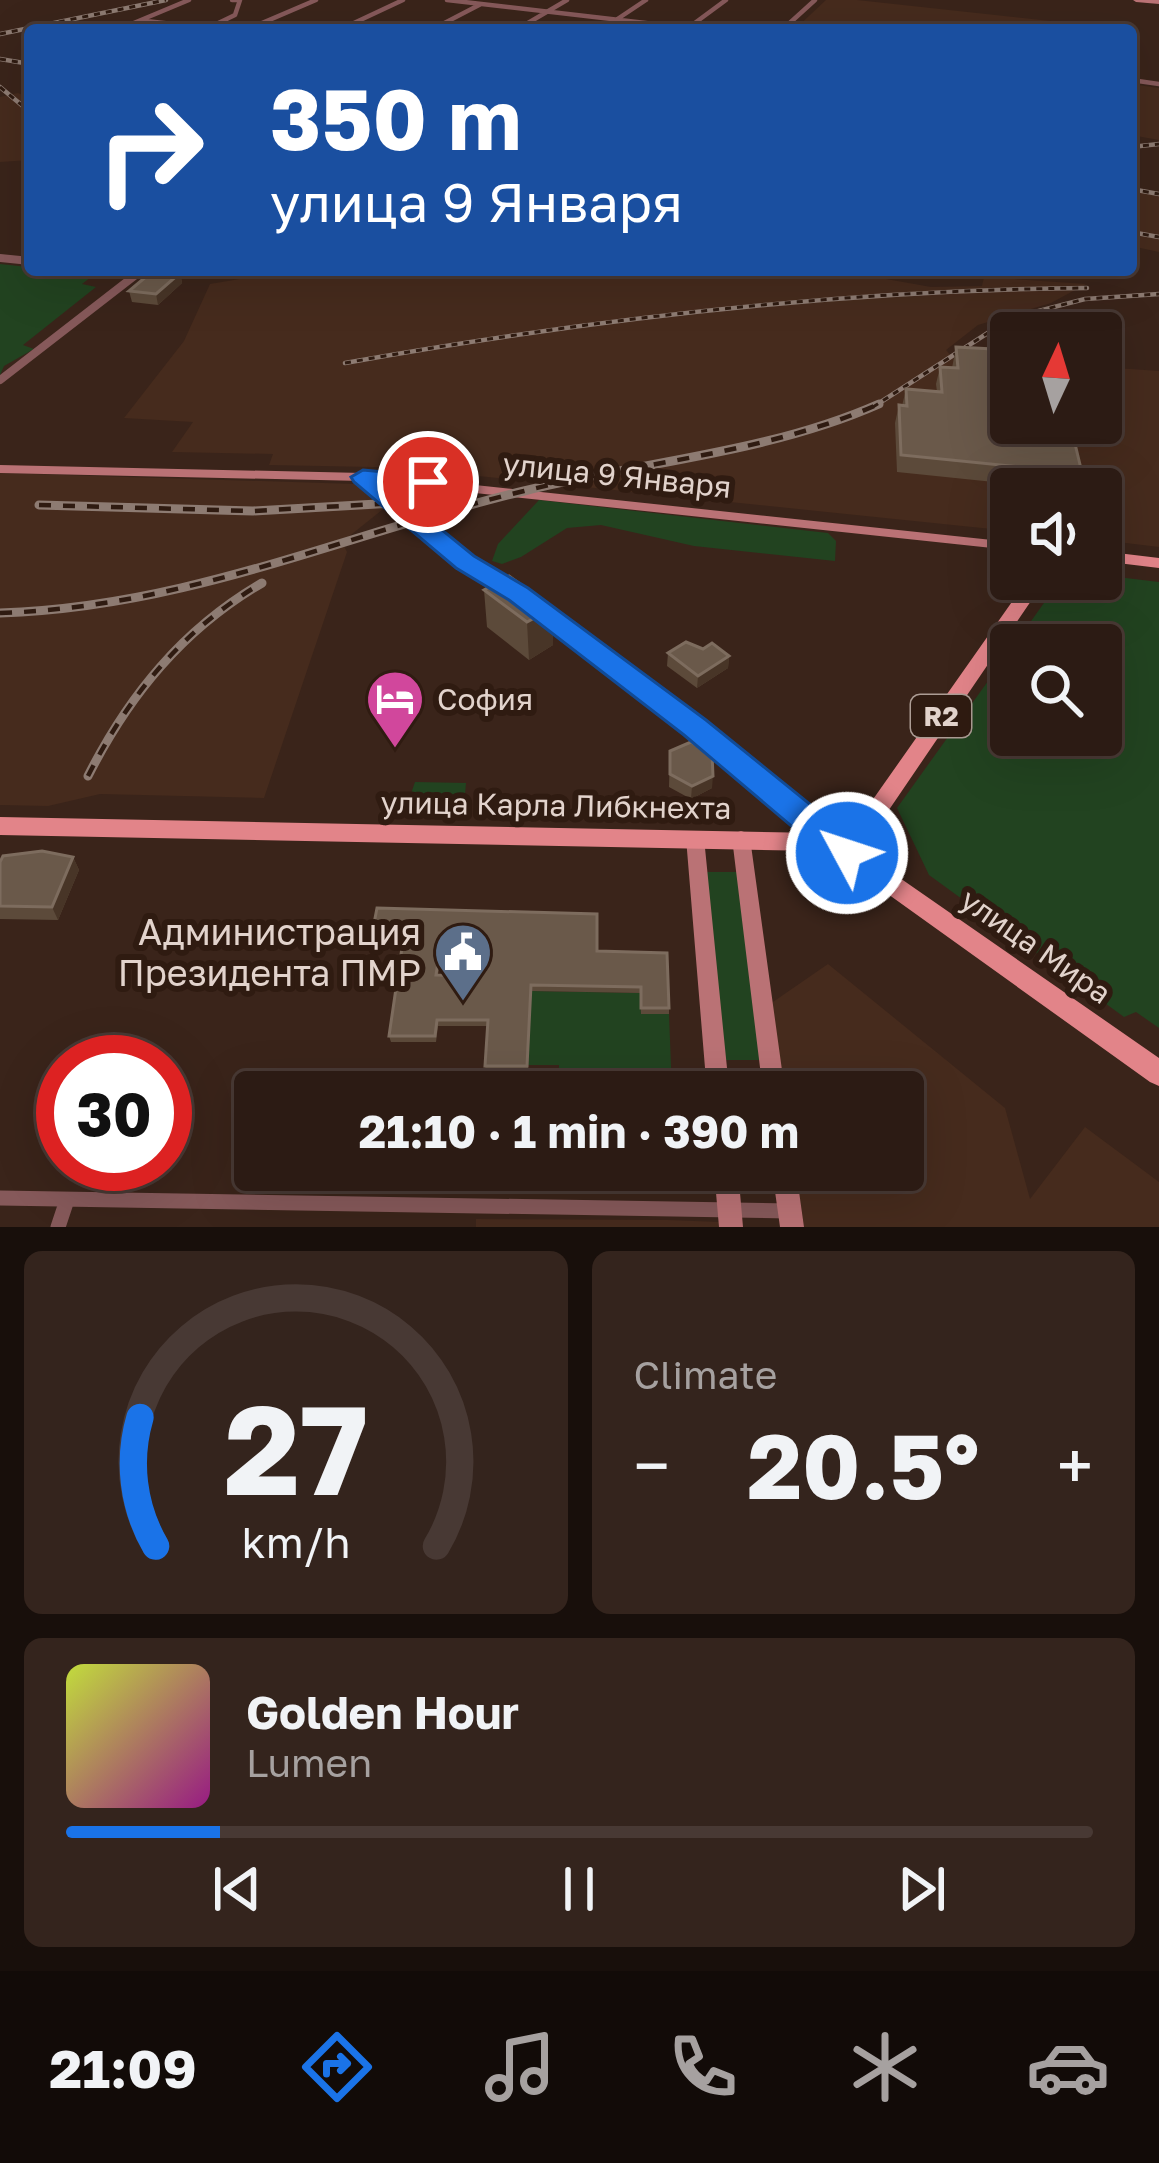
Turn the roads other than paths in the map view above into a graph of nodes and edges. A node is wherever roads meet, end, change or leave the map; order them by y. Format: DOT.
graph roads {
  1 [pos="189,0"];
  2 [pos="232,0"];
  3 [pos="316,0"];
  4 [pos="403,0"];
  5 [pos="447,0"];
  6 [pos="489,0"];
  7 [pos="567,0"];
  8 [pos="646,0"];
  9 [pos="726,0"];
  10 [pos="815,0"];
  11 [pos="1136,0"];
  12 [pos="1159,2"];
  13 [pos="481,4"];
  14 [pos="546,12"];
  15 [pos="141,20"];
  16 [pos="617,20"];
  17 [pos="131,24"];
  18 [pos="173,24"];
  19 [pos="220,24"];
  20 [pos="260,24"];
  21 [pos="352,24"];
  22 [pos="443,24"];
  23 [pos="526,24"];
  24 [pos="611,24"];
  25 [pos="648,24"];
  26 [pos="694,24"];
  27 [pos="789,24"];
  28 [pos="134,276"];
  29 [pos="0,380"];
  30 [pos="0,469"];
  31 [pos="363,477"];
  32 [pos="990,543"];
  33 [pos="1122,558"];
  34 [pos="1159,562"];
  35 [pos="519,594"];
  36 [pos="1022,600"];
  37 [pos="536,608"];
  38 [pos="0,826"];
  39 [pos="695,838"];
  40 [pos="741,838"];
  41 [pos="847,853"];
  42 [pos="716,1071"];
  43 [pos="771,1071"];
  44 [pos="1159,1073"];
  45 [pos="0,1198"];
  46 [pos="67,1200"];
  47 [pos="730,1218"];
  48 [pos="790,1219"];
  49 [pos="58,1227"];
  1 -- 15 [label="street"];
  2 -- 19 [label="street"];
  3 -- 20 [label="street"];
  4 -- 21 [label="street"];
  5 -- 13 [label="street"];
  6 -- 13 [label="street"];
  7 -- 14 [label="street"];
  8 -- 16 [label="street"];
  9 -- 26 [label="street"];
  10 -- 27 [label="street"];
  11 -- 12 [label="street"];
  13 -- 14 [label="street"];
  13 -- 22 [label="street"];
  14 -- 16 [label="street"];
  14 -- 23 [label="street"];
  15 -- 17 [label="street"];
  15 -- 18 [label="street"];
  16 -- 24 [label="street"];
  16 -- 25 [label="street"];
  28 -- 29 [label="street"];
  30 -- 31 [label="street, улица 9 Января"];
  31 -- 32 [label="street, улица 9 Января"];
  31 -- 35 [label="street"];
  33 -- 34 [label="main road"];
  36 -- 41 [label="main road, R2"];
  37 -- 41 [label="street, улица Мира"];
  38 -- 39 [label="main road, улица Карла Либкнехта"];
  39 -- 40 [label="main road, улица Карла Либкнехта"];
  39 -- 42 [label="street"];
  40 -- 41 [label="main road, улица Карла Либкнехта"];
  40 -- 43 [label="street"];
  41 -- 44 [label="main road, улица Мира"];
  45 -- 46 [label="street"];
  46 -- 47 [label="street"];
  46 -- 49 [label="street"];
  47 -- 48 [label="street"];
}
